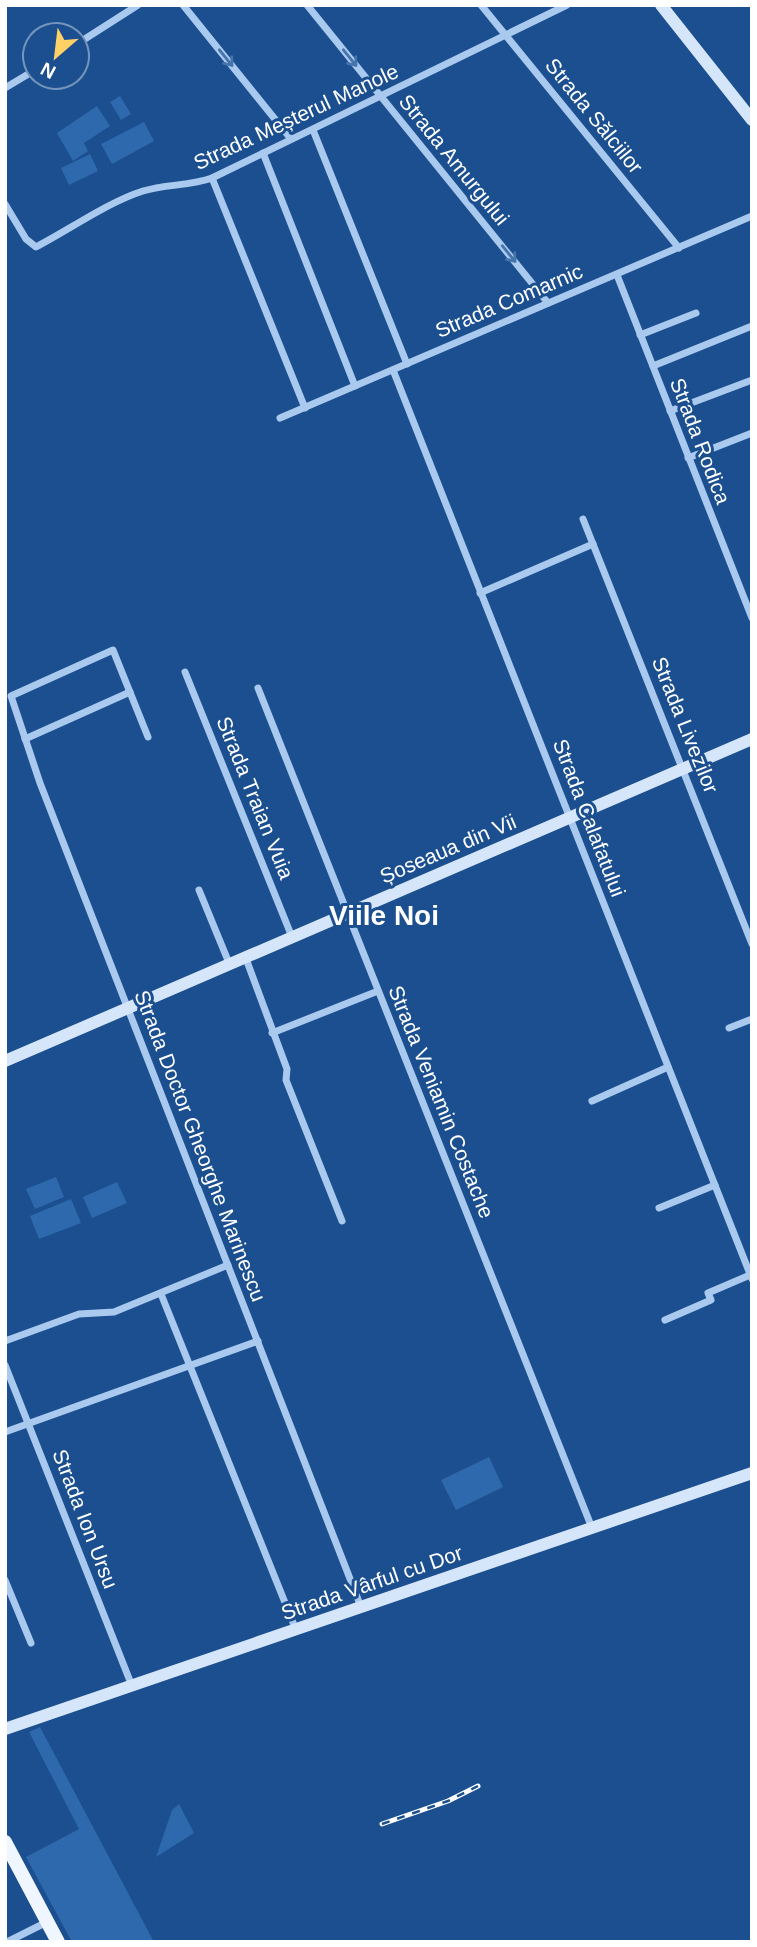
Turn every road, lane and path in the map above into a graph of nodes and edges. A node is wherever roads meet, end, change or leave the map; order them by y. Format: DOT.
graph roads {
  1 [pos="138,5"];
  2 [pos="183,5"];
  3 [pos="307,5"];
  4 [pos="481,5"];
  5 [pos="567,5"];
  6 [pos="661,5"];
  7 [pos="91,35"];
  8 [pos="507,37"];
  9 [pos="21,78"];
  10 [pos="5,88"];
  11 [pos="381,97"];
  12 [pos="752,120"];
  13 [pos="313,130"];
  14 [pos="291,139"];
  15 [pos="263,153"];
  16 [pos="212,178"];
  17 [pos="5,204"];
  18 [pos="752,216"];
  19 [pos="679,248"];
  20 [pos="617,275"];
  21 [pos="548,303"];
  22 [pos="696,313"];
  23 [pos="752,326"];
  24 [pos="640,335"];
  25 [pos="407,364"];
  26 [pos="653,366"];
  27 [pos="393,370"];
  28 [pos="752,380"];
  29 [pos="355,386"];
  30 [pos="305,408"];
  31 [pos="670,411"];
  32 [pos="280,418"];
  33 [pos="752,433"];
  34 [pos="688,458"];
  35 [pos="583,519"];
  36 [pos="593,544"];
  37 [pos="480,593"];
  38 [pos="752,618"];
  39 [pos="185,673"];
  40 [pos="258,688"];
  41 [pos="130,691"];
  42 [pos="148,737"];
  43 [pos="25,739"];
  44 [pos="752,739"];
  45 [pos="684,768"];
  46 [pos="570,818"];
  47 [pos="199,890"];
  48 [pos="348,914"];
  49 [pos="292,937"];
  50 [pos="752,944"];
  51 [pos="245,956"];
  52 [pos="229,963"];
  53 [pos="378,991"];
  54 [pos="128,1008"];
  55 [pos="752,1019"];
  56 [pos="729,1028"];
  57 [pos="272,1033"];
  58 [pos="5,1061"];
  59 [pos="668,1067"];
  60 [pos="592,1101"];
  61 [pos="715,1185"];
  62 [pos="659,1208"];
  63 [pos="342,1221"];
  64 [pos="228,1265"];
  65 [pos="751,1274"];
  66 [pos="161,1294"];
  67 [pos="665,1320"];
  68 [pos="5,1341"];
  69 [pos="258,1341"];
  70 [pos="5,1365"];
  71 [pos="188,1366"];
  72 [pos="28,1423"];
  73 [pos="5,1432"];
  74 [pos="752,1474"];
  75 [pos="592,1528"];
  76 [pos="5,1580"];
  77 [pos="361,1607"];
  78 [pos="296,1630"];
  79 [pos="31,1643"];
  80 [pos="132,1686"];
  81 [pos="5,1728"];
  82 [pos="5,1842"];
  83 [pos="47,1922"];
  84 [pos="7,1942"];
  85 [pos="58,1942"];
  1 -- 7 [label="street"];
  2 -- 14 [label="street, one-way"];
  3 -- 11 [label="street, Strada Amurgului, one-way"];
  4 -- 8 [label="street, Strada Sălciilor"];
  5 -- 8 [label="street, Strada Meșterul Manole"];
  6 -- 12 [label="street"];
  8 -- 11 [label="street, Strada Meșterul Manole"];
  8 -- 19 [label="street, Strada Sălciilor"];
  9 -- 10 [label="street"];
  11 -- 13 [label="street, Strada Meșterul Manole"];
  11 -- 21 [label="street, Strada Amurgului, one-way"];
  13 -- 14 [label="street, Strada Meșterul Manole"];
  13 -- 25 [label="street"];
  14 -- 15 [label="street, Strada Meșterul Manole"];
  15 -- 16 [label="street, Strada Meșterul Manole"];
  15 -- 29 [label="street"];
  16 -- 17 [label="street, Strada Meșterul Manole"];
  16 -- 30 [label="street"];
  18 -- 19 [label="street, Strada Comarnic"];
  19 -- 20 [label="street, Strada Comarnic"];
  20 -- 21 [label="street, Strada Comarnic"];
  20 -- 24 [label="street, Strada Rodica"];
  21 -- 25 [label="street, Strada Comarnic"];
  22 -- 24 [label="street"];
  23 -- 26 [label="street"];
  24 -- 26 [label="street, Strada Rodica"];
  25 -- 27 [label="street, Strada Comarnic"];
  26 -- 31 [label="street, Strada Rodica"];
  27 -- 29 [label="street, Strada Comarnic"];
  27 -- 37 [label="street, Strada Calafatului"];
  28 -- 31 [label="street"];
  29 -- 30 [label="street, Strada Comarnic"];
  30 -- 32 [label="street, Strada Comarnic"];
  31 -- 34 [label="street, Strada Rodica"];
  33 -- 34 [label="street"];
  34 -- 38 [label="street, Strada Rodica"];
  35 -- 36 [label="street, Strada Livezilor"];
  36 -- 37 [label="street"];
  36 -- 45 [label="street, Strada Livezilor"];
  37 -- 46 [label="street, Strada Calafatului"];
  39 -- 49 [label="street, Strada Traian Vuia"];
  40 -- 48 [label="street, Strada Veniamin Costache"];
  41 -- 42 [label="street"];
  41 -- 43 [label="street"];
  41 -- 43 [label="street, Strada Doctor Gheorghe Marinescu"];
  43 -- 54 [label="street, Strada Doctor Gheorghe Marinescu"];
  44 -- 45 [label="street, Șoseaua din Vii"];
  45 -- 46 [label="street, Șoseaua din Vii"];
  45 -- 50 [label="street, Strada Livezilor"];
  46 -- 48 [label="street, Șoseaua din Vii"];
  46 -- 59 [label="street, Strada Calafatului"];
  47 -- 52 [label="street"];
  48 -- 49 [label="street, Șoseaua din Vii"];
  48 -- 53 [label="street, Strada Veniamin Costache"];
  49 -- 51 [label="street, Șoseaua din Vii"];
  51 -- 52 [label="street, Șoseaua din Vii"];
  51 -- 57 [label="street"];
  52 -- 54 [label="street, Șoseaua din Vii"];
  53 -- 57 [label="street"];
  53 -- 75 [label="street, Strada Veniamin Costache"];
  54 -- 58 [label="street, Șoseaua din Vii"];
  54 -- 64 [label="street, Strada Doctor Gheorghe Marinescu"];
  55 -- 56 [label="street"];
  57 -- 63 [label="street"];
  59 -- 60 [label="street"];
  59 -- 61 [label="street, Strada Calafatului"];
  61 -- 62 [label="street"];
  61 -- 65 [label="street, Strada Calafatului"];
  64 -- 66 [label="street"];
  64 -- 69 [label="street, Strada Doctor Gheorghe Marinescu"];
  65 -- 67 [label="street"];
  66 -- 68 [label="street"];
  66 -- 71 [label="street"];
  69 -- 71 [label="street"];
  69 -- 77 [label="street, Strada Doctor Gheorghe Marinescu"];
  70 -- 72 [label="street, Strada Ion Ursu"];
  71 -- 72 [label="street"];
  71 -- 78 [label="street"];
  72 -- 73 [label="street"];
  72 -- 80 [label="street, Strada Ion Ursu"];
  74 -- 75 [label="street, Strada Vârful cu Dor"];
  75 -- 77 [label="street, Strada Vârful cu Dor"];
  76 -- 79 [label="street"];
  77 -- 78 [label="street, Strada Vârful cu Dor"];
  78 -- 80 [label="street, Strada Vârful cu Dor"];
  80 -- 81 [label="street, Strada Vârful cu Dor"];
  82 -- 83 [label="main road"];
  83 -- 84 [label="street"];
  83 -- 85 [label="main road"];
}
